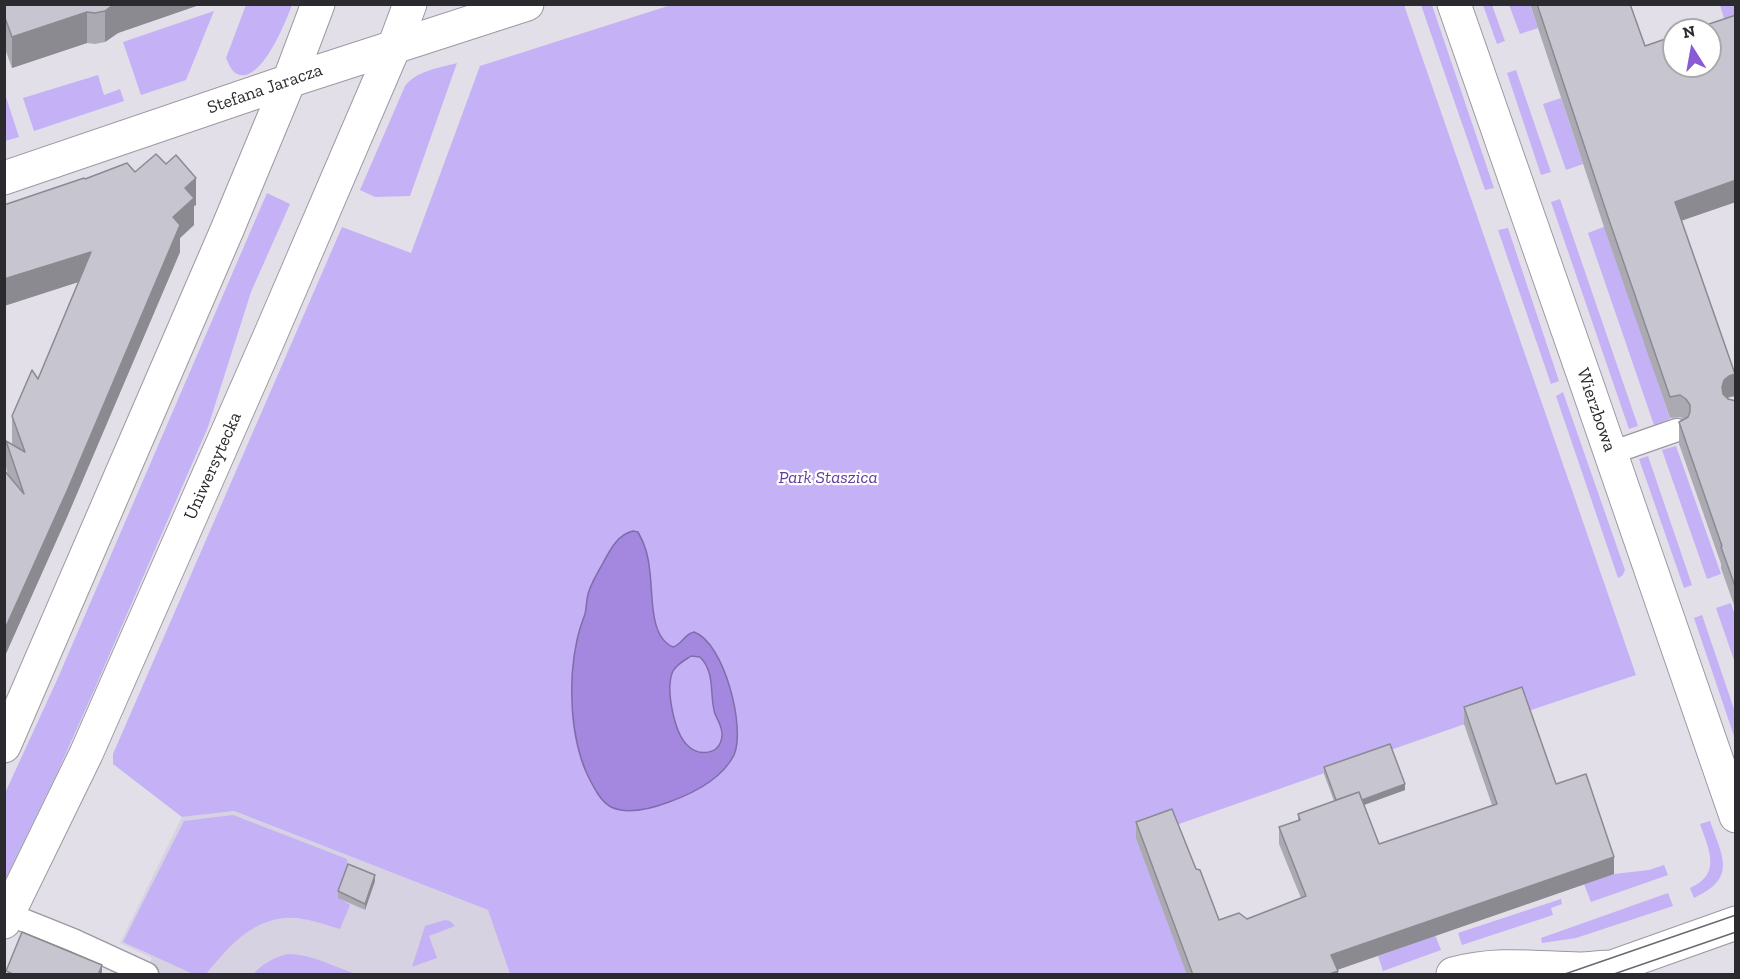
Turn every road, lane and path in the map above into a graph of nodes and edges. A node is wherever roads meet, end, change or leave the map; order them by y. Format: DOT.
graph roads {
  1 [pos="318,4"];
  2 [pos="410,4"];
  3 [pos="527,4"];
  4 [pos="1454,4"];
  5 [pos="394,47"];
  6 [pos="289,81"];
  7 [pos="4,178"];
  8 [pos="1677,430"];
  9 [pos="1611,453"];
  10 [pos="4,746"];
  11 [pos="1736,816"];
  12 [pos="6,918"];
  13 [pos="1736,923"];
  14 [pos="1604,971"];
  15 [pos="147,975"];
  16 [pos="1453,975"];
  1 -- 6 [label="main road"];
  2 -- 5 [label="main road, Uniwersytecka"];
  3 -- 5 [label="main road, Stefana Jaracza"];
  4 -- 9 [label="main road, Wierzbowa"];
  5 -- 6 [label="main road, Stefana Jaracza"];
  5 -- 12 [label="main road, Uniwersytecka"];
  6 -- 7 [label="main road, Stefana Jaracza"];
  6 -- 10 [label="main road"];
  8 -- 9 [label="lane"];
  9 -- 11 [label="main road, Wierzbowa"];
  12 -- 15 [label="lane"];
  13 -- 14 [label="main road"];
  14 -- 16 [label="main road"];
}
